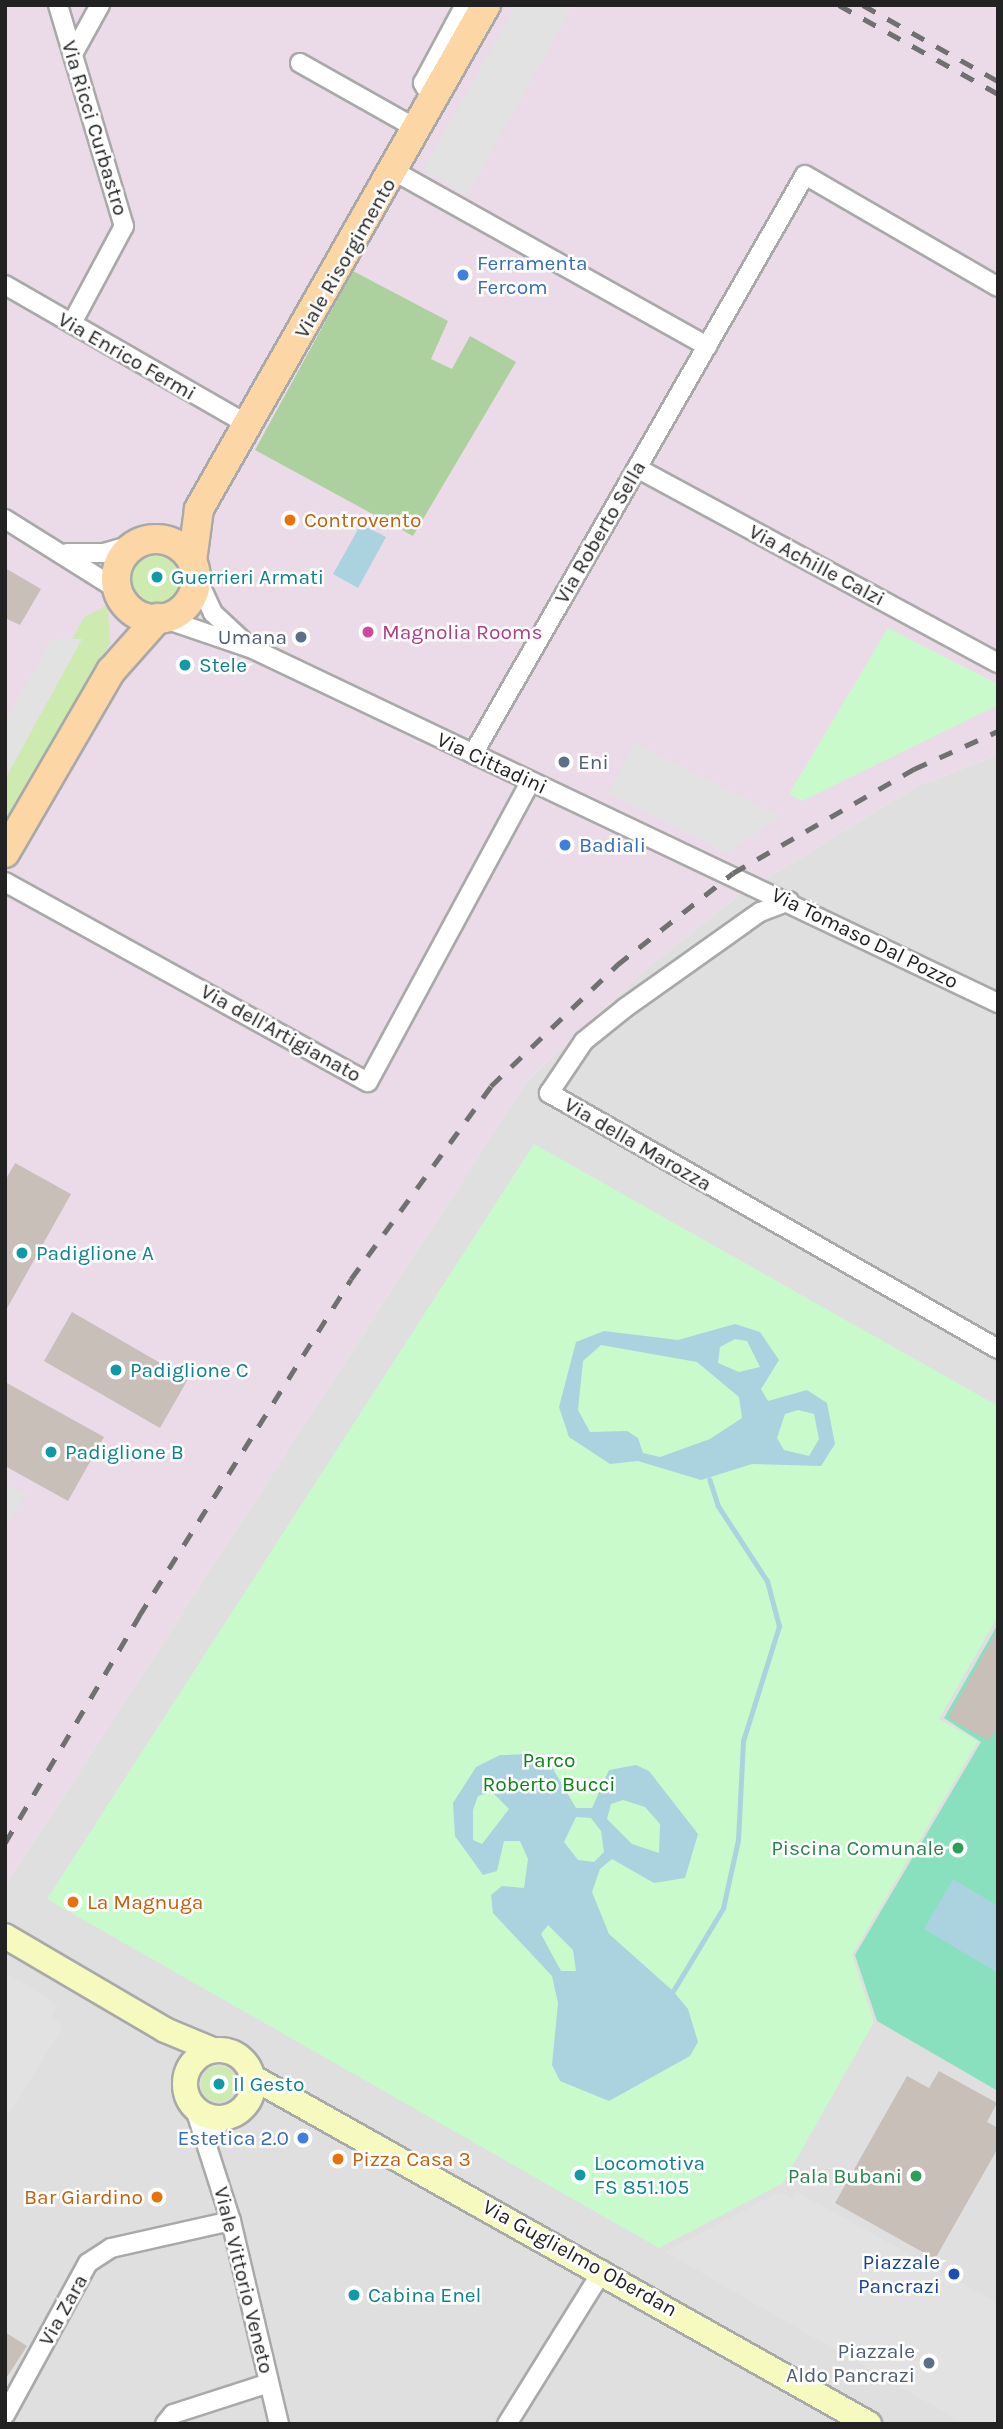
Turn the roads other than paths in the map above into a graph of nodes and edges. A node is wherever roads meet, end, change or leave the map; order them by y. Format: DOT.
graph roads {
  1 [pos="58,5"];
  2 [pos="100,5"];
  3 [pos="465,5"];
  4 [pos="486,5"];
  5 [pos="73,54"];
  6 [pos="300,63"];
  7 [pos="433,100"];
  8 [pos="419,130"];
  9 [pos="394,171"];
  10 [pos="5,285"];
  11 [pos="998,287"];
  12 [pos="72,323"];
  13 [pos="707,346"];
  14 [pos="250,426"];
  15 [pos="637,468"];
  16 [pos="199,509"];
  17 [pos="5,519"];
  18 [pos="145,541"];
  19 [pos="65,553"];
  20 [pos="194,568"];
  21 [pos="121,595"];
  22 [pos="160,618"];
  23 [pos="253,649"];
  24 [pos="998,663"];
  25 [pos="111,671"];
  26 [pos="472,754"];
  27 [pos="530,782"];
  28 [pos="5,853"];
  29 [pos="733,873"];
  30 [pos="5,882"];
  31 [pos="789,901"];
  32 [pos="998,1003"];
  33 [pos="996,1345"];
  34 [pos="5,1936"];
  35 [pos="165,2030"];
  36 [pos="213,2050"];
  37 [pos="191,2064"];
  38 [pos="251,2087"];
  39 [pos="195,2109"];
  40 [pos="225,2118"];
  41 [pos="205,2136"];
  42 [pos="231,2221"];
  43 [pos="603,2270"];
  44 [pos="269,2383"];
  45 [pos="5,2415"];
  46 [pos="165,2424"];
  47 [pos="279,2424"];
  48 [pos="507,2424"];
  49 [pos="869,2424"];
  1 -- 5 [label="street, Via Ricci Curbastro"];
  2 -- 5 [label="street"];
  3 -- 7 [label="street"];
  4 -- 7 [label="main road, Viale Risorgimento"];
  5 -- 12 [label="street, Via Ricci Curbastro"];
  6 -- 8 [label="street"];
  7 -- 8 [label="main road, Viale Risorgimento"];
  8 -- 9 [label="main road, Viale Risorgimento"];
  9 -- 13 [label="street"];
  9 -- 14 [label="main road, Viale Risorgimento"];
  10 -- 12 [label="street, Via Enrico Fermi"];
  11 -- 13 [label="street, Via Roberto Sella"];
  12 -- 14 [label="street, Via Enrico Fermi"];
  13 -- 15 [label="street, Via Roberto Sella"];
  14 -- 16 [label="main road, Viale Risorgimento"];
  15 -- 24 [label="street, Via Achille Calzi"];
  15 -- 26 [label="street, Via Roberto Sella"];
  16 -- 18 [label="main road, Viale Risorgimento"];
  16 -- 20 [label="main road, Viale Risorgimento"];
  17 -- 19 [label="street"];
  18 -- 19 [label="street"];
  18 -- 20 [label="main road"];
  18 -- 21 [label="main road"];
  19 -- 21 [label="street"];
  20 -- 22 [label="main road"];
  20 -- 23 [label="street, Via Cittadini"];
  21 -- 22 [label="main road"];
  21 -- 25 [label="main road"];
  22 -- 23 [label="street, Via Cittadini"];
  22 -- 25 [label="main road"];
  23 -- 26 [label="street, Via Cittadini"];
  25 -- 28 [label="main road"];
  26 -- 27 [label="street, Via Cittadini"];
  27 -- 29 [label="street, Via Cittadini"];
  27 -- 30 [label="street, Via dell'Artigianato"];
  29 -- 31 [label="street, Via Tomaso Dal Pozzo"];
  31 -- 32 [label="street, Via Tomaso Dal Pozzo"];
  31 -- 33 [label="street, Via della Marozza"];
  34 -- 35 [label="main road, Via Guglielmo Oberdan"];
  35 -- 36 [label="main road, Via Guglielmo Oberdan"];
  35 -- 37 [label="main road, Via Guglielmo Oberdan"];
  36 -- 37 [label="main road"];
  36 -- 38 [label="main road, Via Guglielmo Oberdan"];
  37 -- 39 [label="main road"];
  38 -- 40 [label="main road"];
  38 -- 43 [label="main road, Via Guglielmo Oberdan"];
  39 -- 40 [label="main road"];
  39 -- 41 [label="street, Viale Vittorio Veneto"];
  40 -- 41 [label="street"];
  41 -- 42 [label="street, Viale Vittorio Veneto"];
  42 -- 44 [label="street, Viale Vittorio Veneto"];
  42 -- 45 [label="street, Via Zara"];
  43 -- 48 [label="street"];
  43 -- 49 [label="main road, Via Guglielmo Oberdan"];
  44 -- 46 [label="street"];
  44 -- 47 [label="street, Viale Vittorio Veneto"];
}
